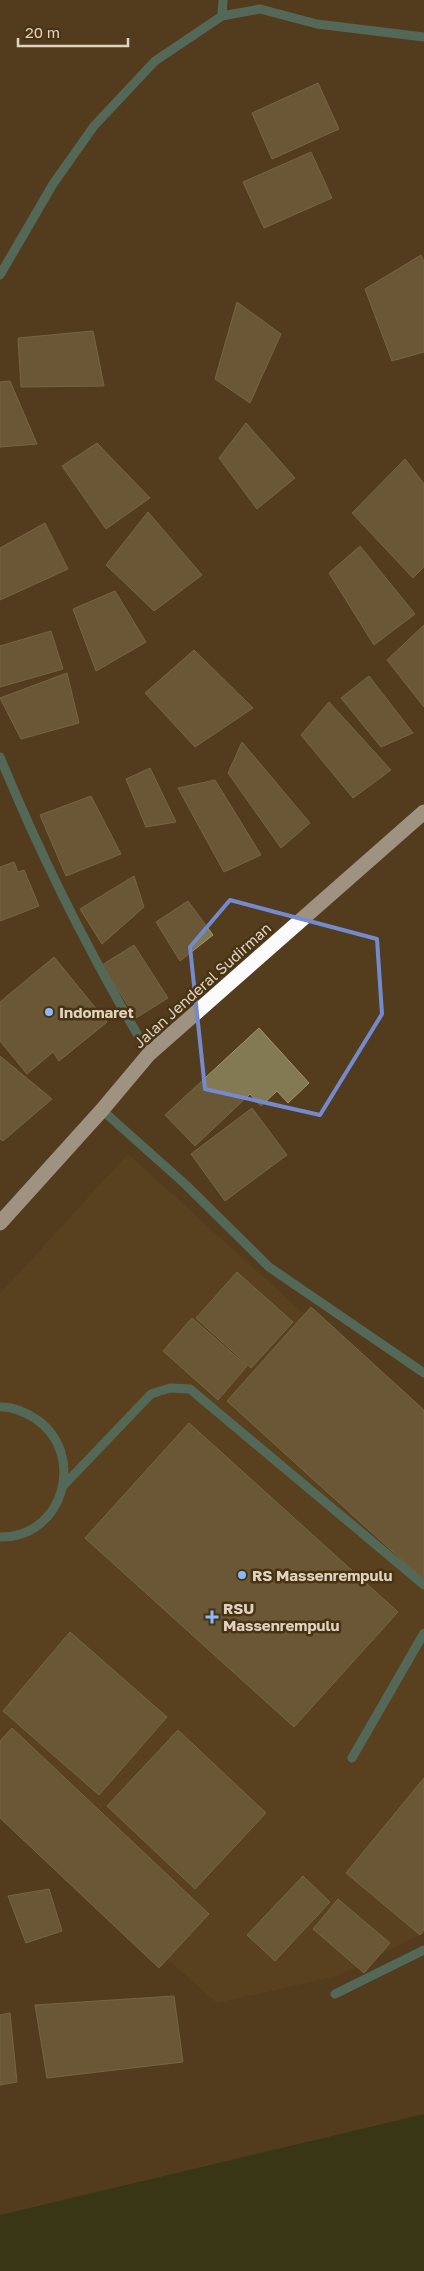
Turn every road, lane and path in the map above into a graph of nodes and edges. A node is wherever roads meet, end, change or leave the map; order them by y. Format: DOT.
graph roads {
  1 [pos="223,0"];
  2 [pos="222,16"];
  3 [pos="424,37"];
  4 [pos="0,275"];
  5 [pos="0,757"];
  6 [pos="424,812"];
  7 [pos="149,1054"];
  8 [pos="102,1110"];
  9 [pos="0,1223"];
  10 [pos="424,1373"];
  11 [pos="0,1407"];
  12 [pos="64,1485"];
  13 [pos="0,1537"];
  14 [pos="424,1585"];
  15 [pos="424,1632"];
  16 [pos="352,1758"];
  17 [pos="424,1950"];
  18 [pos="335,1994"];
  1 -- 2 [label="street"];
  2 -- 3 [label="street"];
  2 -- 4 [label="street"];
  5 -- 7 [label="street"];
  6 -- 7 [label="highway, Jalan Jenderal Sudirman"];
  7 -- 8 [label="highway, Jalan Jenderal Sudirman"];
  8 -- 9 [label="highway, Jalan Jenderal Sudirman"];
  8 -- 10 [label="street"];
  11 -- 12 [label="street"];
  12 -- 13 [label="street"];
  12 -- 14 [label="street"];
  15 -- 16 [label="street"];
  17 -- 18 [label="street"];
}
